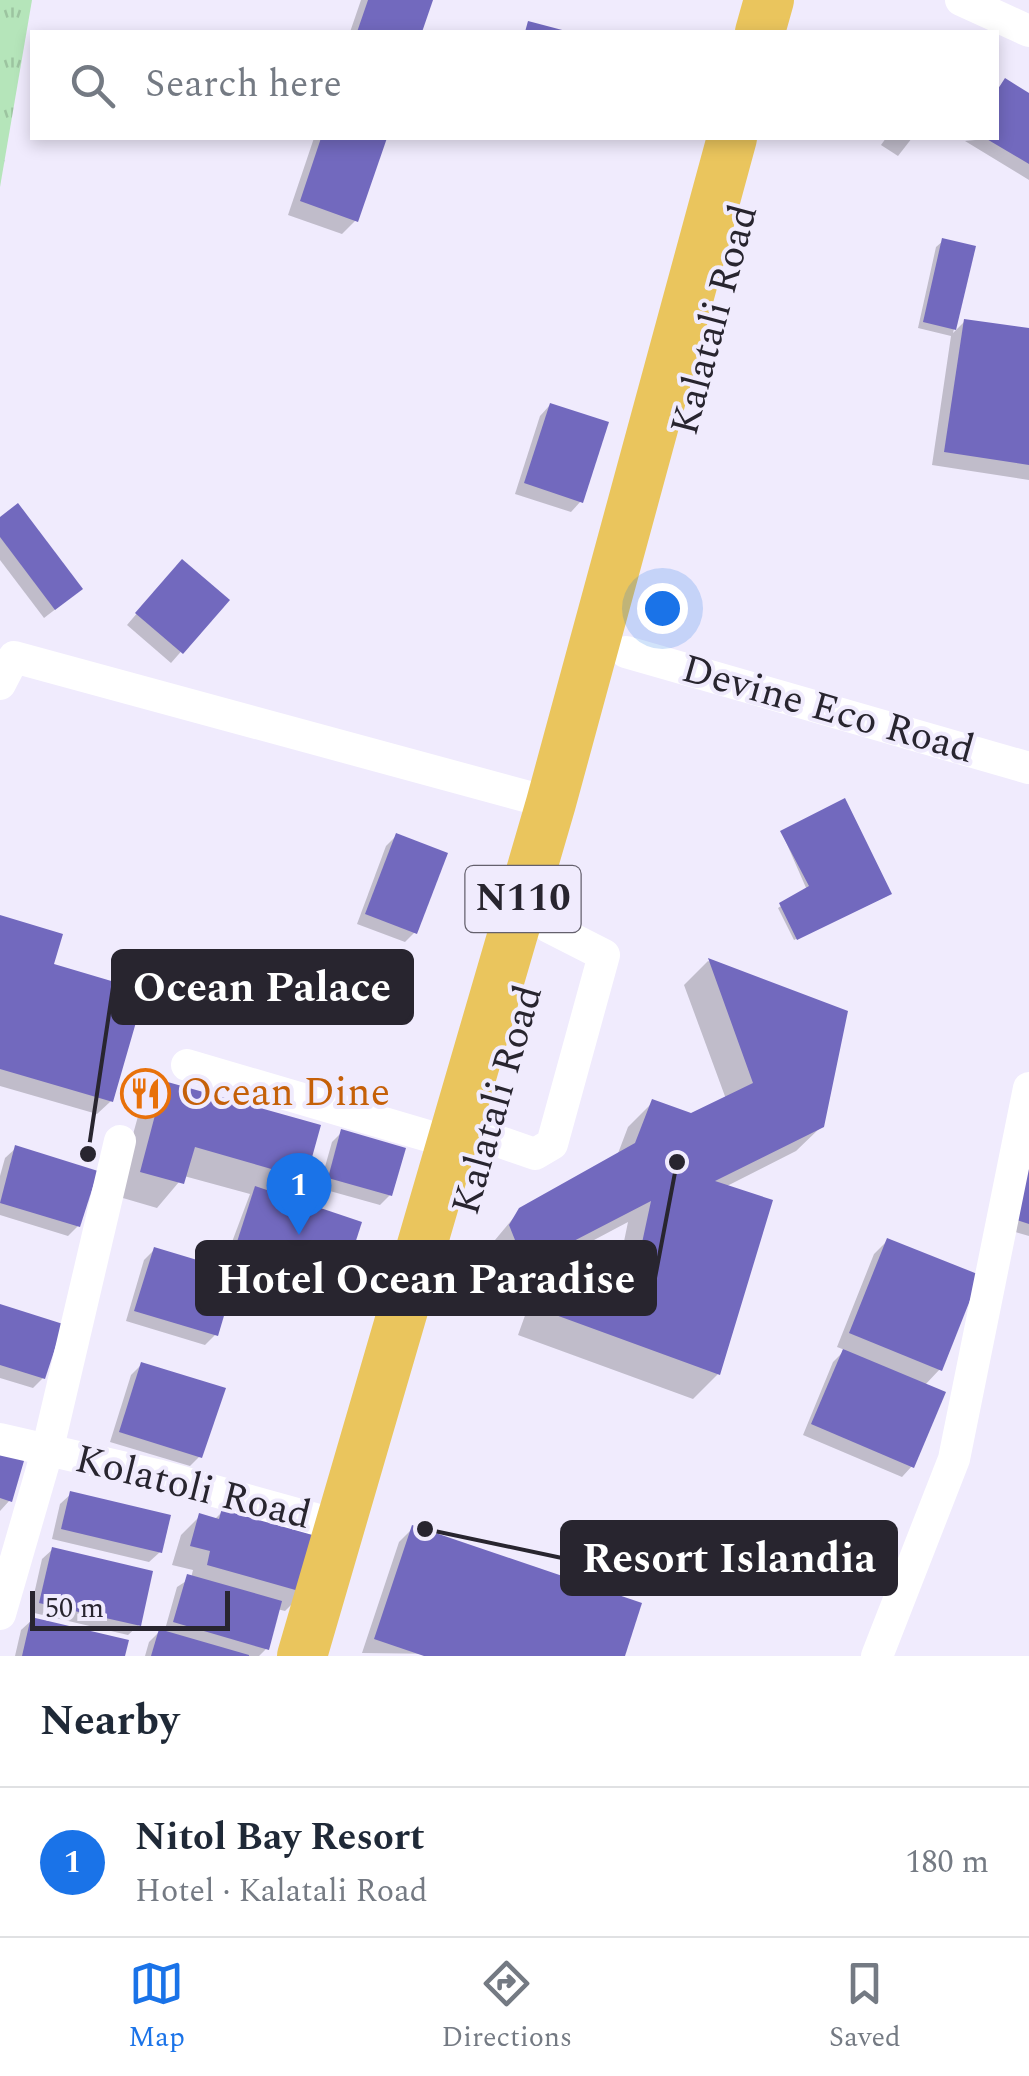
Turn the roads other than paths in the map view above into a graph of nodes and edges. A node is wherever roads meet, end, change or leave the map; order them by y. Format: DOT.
graph roads {
  1 [pos="769,0"];
  2 [pos="801,0"];
  3 [pos="961,0"];
  4 [pos="761,30"];
  5 [pos="794,30"];
  6 [pos="1029,31"];
  7 [pos="731,140"];
  8 [pos="763,140"];
  9 [pos="626,652"];
  10 [pos="5,663"];
  11 [pos="1029,768"];
  12 [pos="551,803"];
  13 [pos="548,927"];
  14 [pos="186,1065"];
  15 [pos="1029,1088"];
  16 [pos="120,1140"];
  17 [pos="469,1140"];
  18 [pos="0,1439"];
  19 [pos="47,1452"];
  20 [pos="340,1526"];
  21 [pos="0,1614"];
  22 [pos="302,1656"];
  23 [pos="336,1656"];
  24 [pos="877,1656"];
  1 -- 4 [label="highway"];
  2 -- 5 [label="highway"];
  3 -- 6 [label="street"];
  7 -- 12 [label="highway, Kalatali Road / N110"];
  8 -- 9 [label="highway, Kalatali Road / N110"];
  9 -- 11 [label="street, Devine Eco Road"];
  9 -- 13 [label="highway, Kalatali Road / N110"];
  10 -- 12 [label="street"];
  12 -- 17 [label="highway, Kalatali Road / N110"];
  13 -- 17 [label="highway, Kalatali Road / N110"];
  13 -- 17 [label="street"];
  14 -- 17 [label="street"];
  15 -- 24 [label="street"];
  16 -- 19 [label="street"];
  17 -- 20 [label="highway, Kalatali Road / N110"];
  17 -- 23 [label="highway, Kalatali Road / N110"];
  18 -- 19 [label="street, Kolatoli Road"];
  19 -- 20 [label="street, Kolatoli Road"];
  19 -- 21 [label="street, Kolatoli Road"];
  20 -- 22 [label="highway, Kalatali Road / N110"];
}
